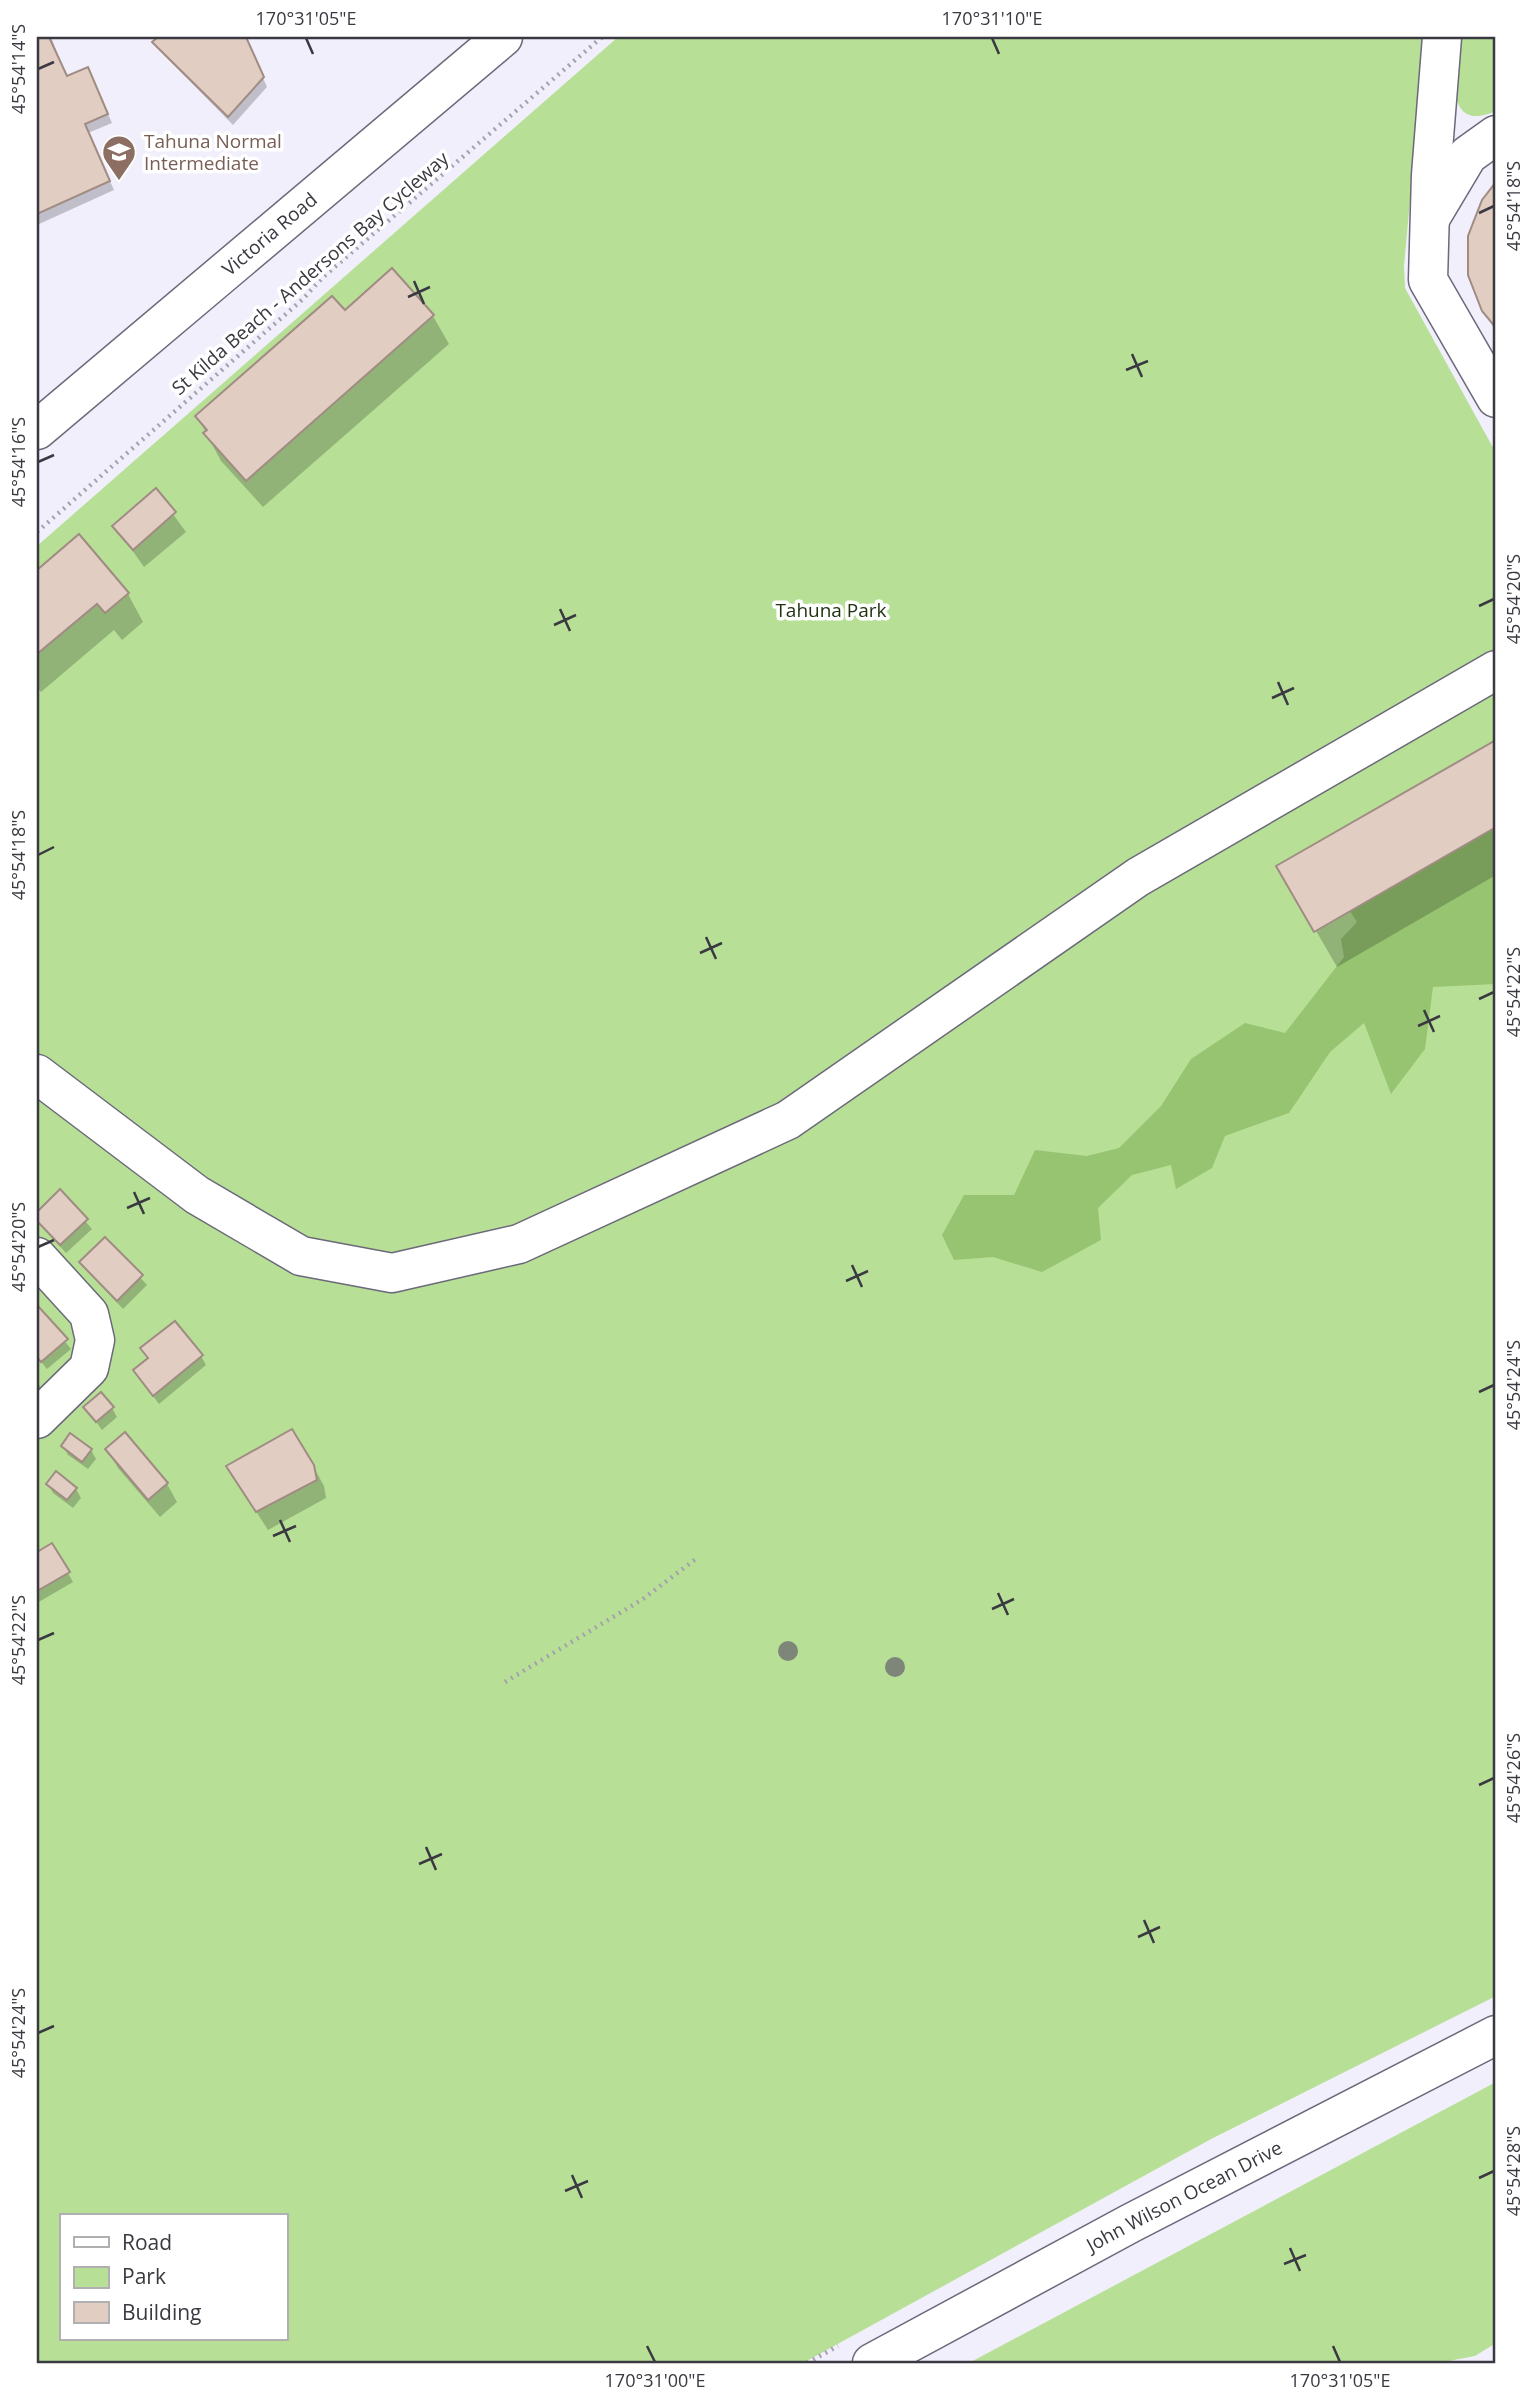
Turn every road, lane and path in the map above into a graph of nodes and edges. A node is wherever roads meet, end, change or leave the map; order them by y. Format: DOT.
graph roads {
  1 [pos="503,37"];
  2 [pos="602,37"];
  3 [pos="1442,37"];
  4 [pos="1496,135"];
  5 [pos="1430,219"];
  6 [pos="1496,398"];
  7 [pos="40,421"];
  8 [pos="37,532"];
  9 [pos="1496,670"];
  10 [pos="37,1073"];
  11 [pos="37,1257"];
  12 [pos="37,1419"];
  13 [pos="697,1559"];
  14 [pos="505,1682"];
  15 [pos="1496,2035"];
  16 [pos="872,2363"];
  1 -- 7 [label="street, Victoria Road"];
  2 -- 8 [label="path, St Kilda Beach - Andersons Bay Cycleway"];
  3 -- 5 [label="street"];
  4 -- 5 [label="street"];
  5 -- 6 [label="street"];
  9 -- 10 [label="street"];
  11 -- 12 [label="street"];
  13 -- 14 [label="path"];
  15 -- 16 [label="street, John Wilson Ocean Drive"];
}
